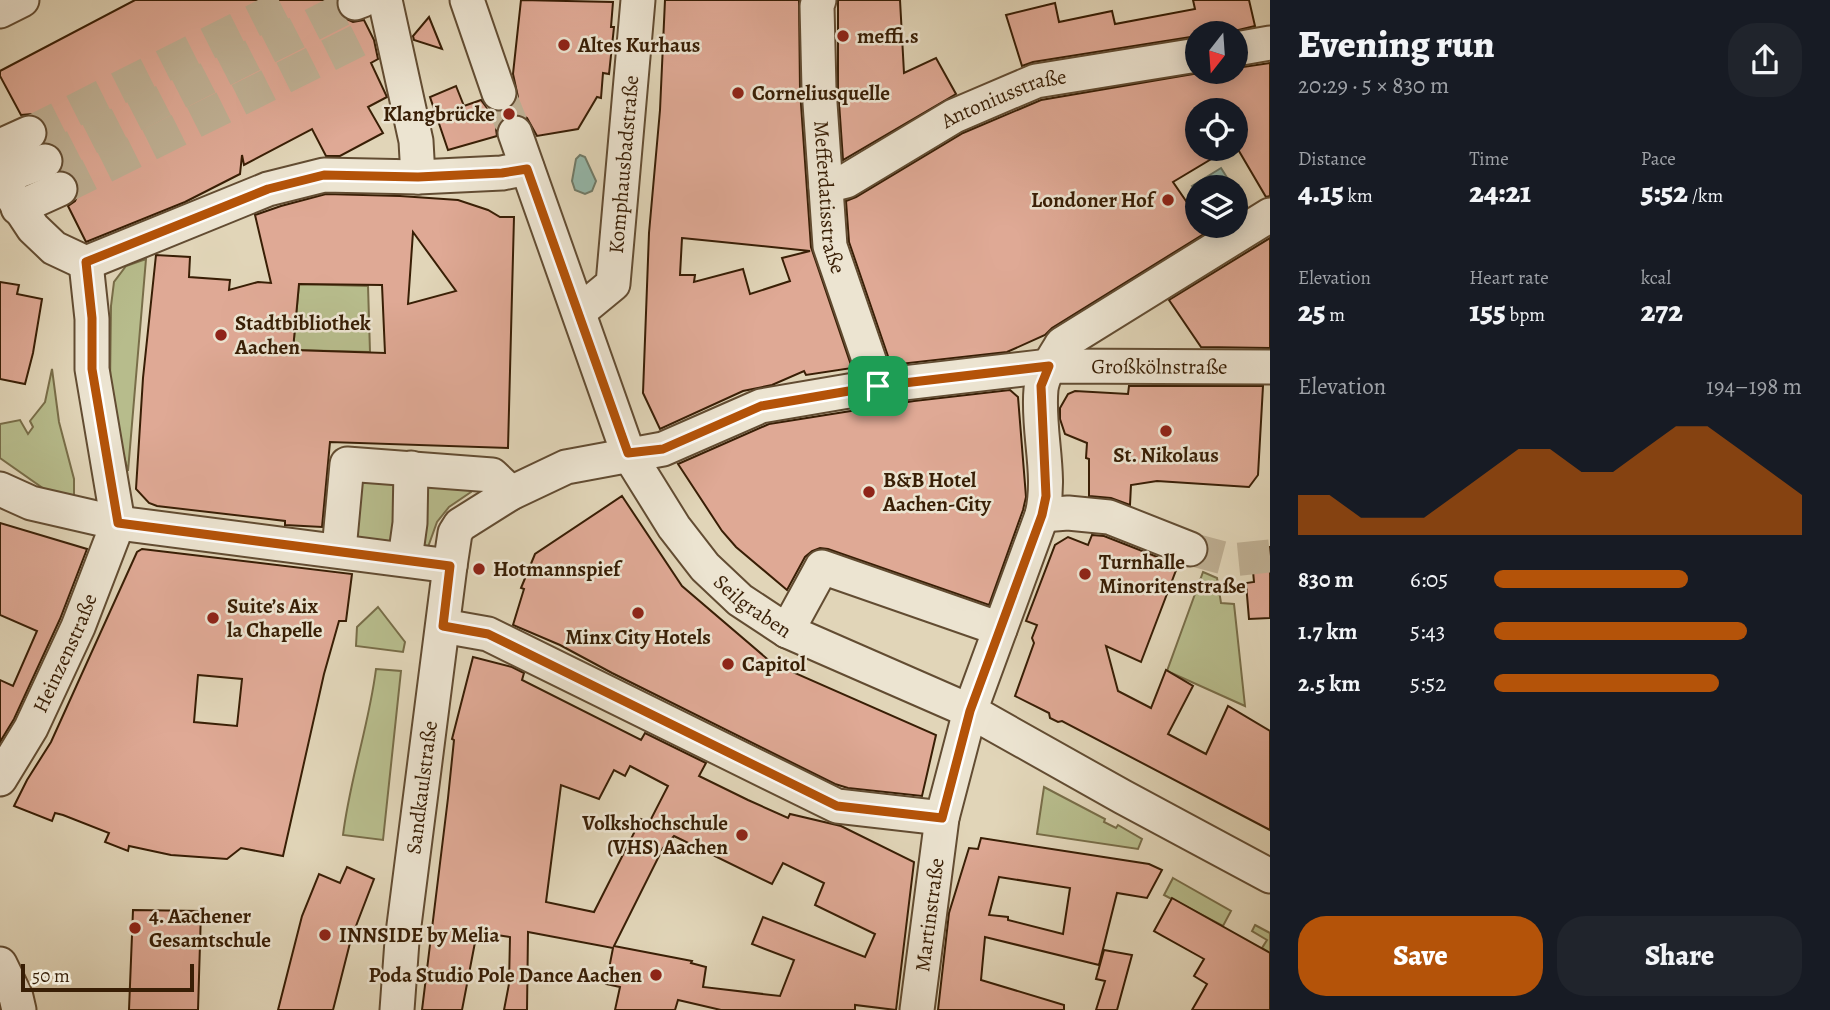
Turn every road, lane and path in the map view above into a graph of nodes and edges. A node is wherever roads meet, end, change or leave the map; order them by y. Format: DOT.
graph roads {
  1 [pos="22,0"];
  2 [pos="638,0"];
  3 [pos="819,0"];
  4 [pos="470,4"];
  5 [pos="0,11"];
  6 [pos="373,14"];
  7 [pos="1270,43"];
  8 [pos="1248,47"];
  9 [pos="1185,57"];
  10 [pos="499,93"];
  11 [pos="515,133"];
  12 [pos="34,157"];
  13 [pos="527,169"];
  14 [pos="418,177"];
  15 [pos="0,178"];
  16 [pos="826,186"];
  17 [pos="18,208"];
  18 [pos="1270,215"];
  19 [pos="86,262"];
  20 [pos="579,312"];
  21 [pos="1049,366"];
  22 [pos="1270,367"];
  23 [pos="878,386"];
  24 [pos="628,453"];
  25 [pos="411,468"];
  26 [pos="0,489"];
  27 [pos="511,493"];
  28 [pos="1042,515"];
  29 [pos="118,523"];
  30 [pos="1190,549"];
  31 [pos="339,550"];
  32 [pos="405,559"];
  33 [pos="450,566"];
  34 [pos="443,626"];
  35 [pos="1000,629"];
  36 [pos="787,631"];
  37 [pos="970,711"];
  38 [pos="0,779"];
  39 [pos="942,818"];
  40 [pos="1270,876"];
  41 [pos="0,964"];
  42 [pos="19,1010"];
  43 [pos="397,1010"];
  44 [pos="916,1010"];
  1 -- 5 [label="street"];
  2 -- 20 [label="street, Komphausbadstraße"];
  3 -- 16 [label="street, Mefferdatisstraße"];
  4 -- 10 [label="street"];
  6 -- 14 [label="street"];
  7 -- 8 [label="street"];
  9 -- 16 [label="street, Antoniusstraße"];
  11 -- 13 [label="street"];
  12 -- 15 [label="street"];
  12 -- 17 [label="street"];
  13 -- 14 [label="street"];
  13 -- 20 [label="street"];
  14 -- 19 [label="street"];
  15 -- 17 [label="street"];
  16 -- 23 [label="street, Mefferdatisstraße"];
  17 -- 19 [label="street"];
  18 -- 21 [label="street, Großkölnstraße"];
  19 -- 29 [label="street"];
  20 -- 24 [label="street"];
  21 -- 22 [label="street, Großkölnstraße"];
  21 -- 23 [label="street, Großkölnstraße"];
  21 -- 28 [label="street"];
  23 -- 24 [label="street, Großkölnstraße"];
  24 -- 27 [label="street, Großkölnstraße"];
  24 -- 36 [label="street, Seilgraben"];
  25 -- 27 [label="street"];
  25 -- 31 [label="street"];
  25 -- 32 [label="street"];
  26 -- 29 [label="street"];
  27 -- 33 [label="street, Sandkaulstraße"];
  28 -- 30 [label="street"];
  28 -- 35 [label="street"];
  29 -- 31 [label="street"];
  29 -- 38 [label="street, Heinzenstraße"];
  31 -- 32 [label="street"];
  32 -- 33 [label="street"];
  33 -- 34 [label="street, Sandkaulstraße"];
  34 -- 39 [label="street"];
  34 -- 43 [label="street, Sandkaulstraße"];
  35 -- 36 [label="street"];
  35 -- 37 [label="street"];
  36 -- 37 [label="street, Seilgraben"];
  37 -- 39 [label="street"];
  37 -- 40 [label="street, Seilgraben"];
  39 -- 44 [label="street, Martinstraße"];
  41 -- 42 [label="street"];
}
